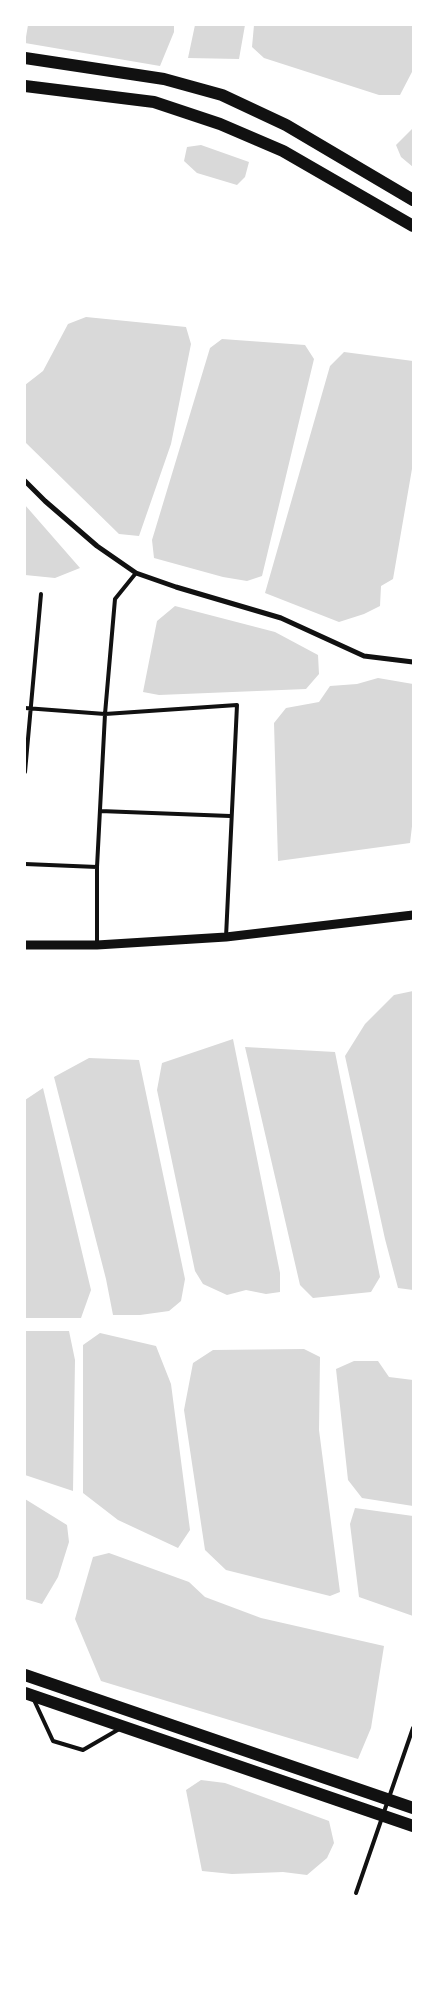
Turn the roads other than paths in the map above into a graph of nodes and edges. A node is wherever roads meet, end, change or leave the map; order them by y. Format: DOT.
graph roads {
  1 [pos="25,58"];
  2 [pos="25,86"];
  3 [pos="413,200"];
  4 [pos="413,226"];
  5 [pos="25,481"];
  6 [pos="136,573"];
  7 [pos="41,594"];
  8 [pos="413,662"];
  9 [pos="27,708"];
  10 [pos="105,714"];
  11 [pos="25,772"];
  12 [pos="100,812"];
  13 [pos="230,816"];
  14 [pos="25,864"];
  15 [pos="97,866"];
  16 [pos="413,915"];
  17 [pos="226,937"];
  18 [pos="25,945"];
  19 [pos="96,945"];
  20 [pos="25,1675"];
  21 [pos="28,1694"];
  22 [pos="124,1727"];
  23 [pos="413,1728"];
  24 [pos="388,1799"];
  25 [pos="413,1808"];
  26 [pos="382,1815"];
  27 [pos="413,1826"];
  28 [pos="356,1893"];
  1 -- 3 [label="main road"];
  2 -- 4 [label="main road"];
  5 -- 6 [label="street"];
  6 -- 8 [label="street"];
  6 -- 10 [label="lane"];
  7 -- 9 [label="lane"];
  9 -- 10 [label="lane"];
  9 -- 11 [label="lane"];
  10 -- 12 [label="lane"];
  10 -- 13 [label="lane"];
  12 -- 13 [label="lane"];
  12 -- 15 [label="lane"];
  13 -- 17 [label="lane"];
  14 -- 15 [label="lane"];
  15 -- 19 [label="lane"];
  16 -- 17 [label="street"];
  17 -- 19 [label="street"];
  18 -- 19 [label="street"];
  20 -- 24 [label="main road"];
  21 -- 22 [label="main road"];
  21 -- 22 [label="lane"];
  22 -- 26 [label="main road"];
  23 -- 24 [label="lane"];
  24 -- 25 [label="main road"];
  24 -- 26 [label="lane"];
  26 -- 27 [label="main road"];
  26 -- 28 [label="lane"];
}
